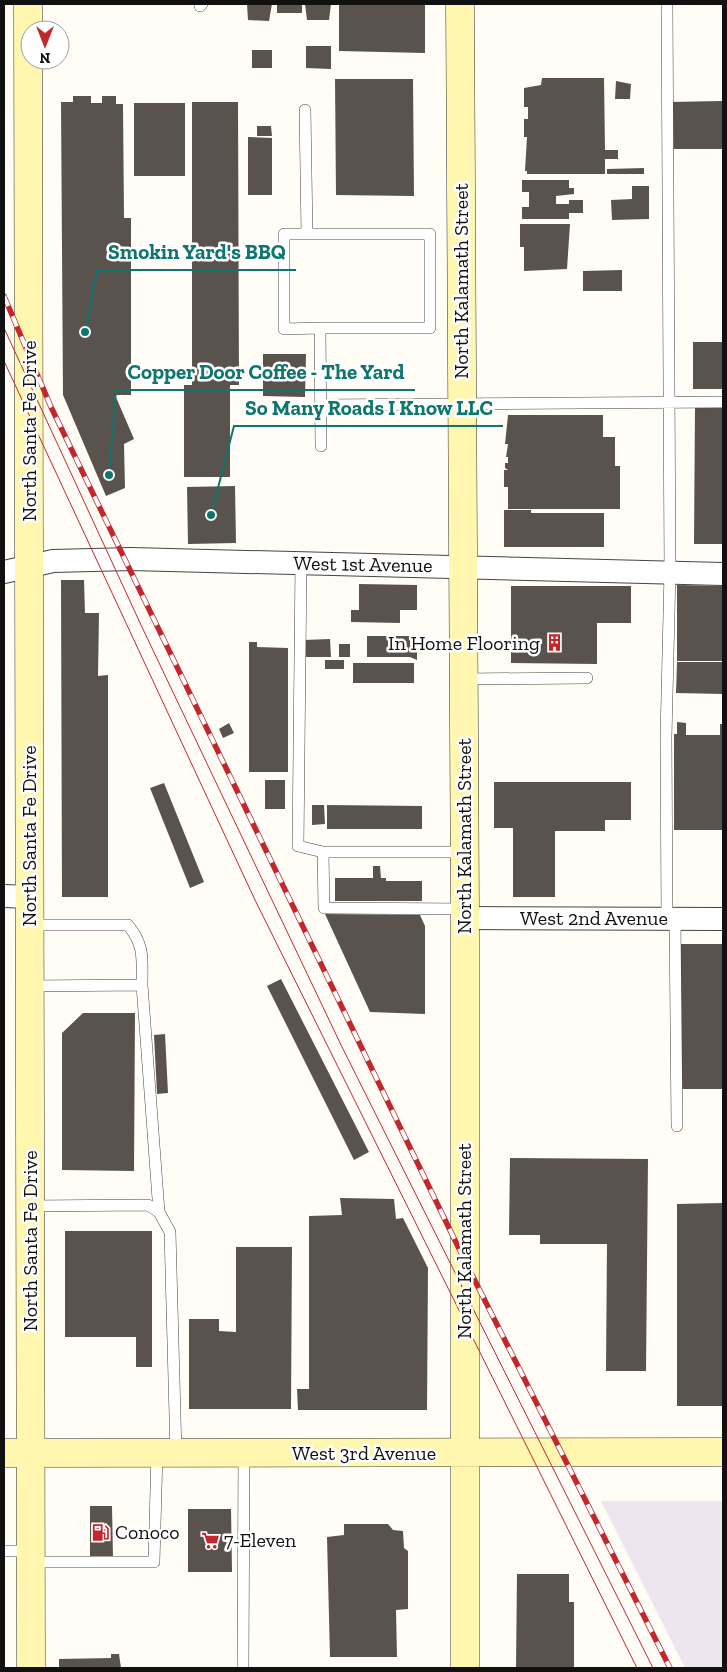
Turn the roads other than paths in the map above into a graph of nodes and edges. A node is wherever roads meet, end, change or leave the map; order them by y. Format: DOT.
graph roads {
  1 [pos="28,4"];
  2 [pos="460,4"];
  3 [pos="667,4"];
  4 [pos="305,110"];
  5 [pos="307,234"];
  6 [pos="320,328"];
  7 [pos="669,402"];
  8 [pos="723,402"];
  9 [pos="462,403"];
  10 [pos="321,406"];
  11 [pos="321,446"];
  12 [pos="301,562"];
  13 [pos="462,566"];
  14 [pos="16,569"];
  15 [pos="670,572"];
  16 [pos="723,574"];
  17 [pos="587,678"];
  18 [pos="463,679"];
  19 [pos="323,852"];
  20 [pos="464,852"];
  21 [pos="17,896"];
  22 [pos="465,914"];
  23 [pos="671,919"];
  24 [pos="723,919"];
  25 [pos="30,924"];
  26 [pos="142,985"];
  27 [pos="30,986"];
  28 [pos="677,1126"];
  29 [pos="30,1206"];
  30 [pos="159,1212"];
  31 [pos="723,1452"];
  32 [pos="4,1453"];
  33 [pos="31,1453"];
  34 [pos="167,1453"];
  35 [pos="244,1453"];
  36 [pos="465,1453"];
  37 [pos="4,1551"];
  38 [pos="31,1556"];
  39 [pos="31,1668"];
  40 [pos="242,1668"];
  41 [pos="465,1668"];
  1 -- 14 [label="main road, North Santa Fe Drive"];
  2 -- 9 [label="main road, North Kalamath Street"];
  3 -- 7 [label="lane"];
  4 -- 5 [label="lane"];
  5 -- 6 [label="lane"];
  5 -- 6 [label="lane"];
  6 -- 10 [label="lane"];
  7 -- 8 [label="lane"];
  7 -- 9 [label="lane"];
  7 -- 15 [label="lane"];
  9 -- 10 [label="lane"];
  9 -- 13 [label="main road, North Kalamath Street"];
  10 -- 11 [label="lane"];
  12 -- 13 [label="street, West 1st Avenue"];
  12 -- 14 [label="street, West 1st Avenue"];
  12 -- 19 [label="lane"];
  13 -- 15 [label="street, West 1st Avenue"];
  13 -- 18 [label="main road, North Kalamath Street"];
  14 -- 21 [label="main road, North Santa Fe Drive"];
  15 -- 16 [label="street, West 1st Avenue"];
  15 -- 23 [label="lane"];
  17 -- 18 [label="lane"];
  18 -- 20 [label="main road, North Kalamath Street"];
  19 -- 20 [label="lane"];
  19 -- 22 [label="lane"];
  20 -- 22 [label="main road, North Kalamath Street"];
  21 -- 25 [label="main road, North Santa Fe Drive"];
  22 -- 23 [label="street, West 2nd Avenue"];
  22 -- 36 [label="main road, North Kalamath Street"];
  23 -- 24 [label="street, West 2nd Avenue"];
  23 -- 28 [label="lane"];
  25 -- 26 [label="lane"];
  25 -- 27 [label="main road, North Santa Fe Drive"];
  26 -- 27 [label="lane"];
  26 -- 30 [label="lane"];
  27 -- 29 [label="main road, North Santa Fe Drive"];
  29 -- 30 [label="lane"];
  29 -- 33 [label="main road, North Santa Fe Drive"];
  30 -- 34 [label="lane"];
  31 -- 36 [label="main road, West 3rd Avenue"];
  32 -- 33 [label="main road, West 3rd Avenue"];
  33 -- 34 [label="main road, West 3rd Avenue"];
  33 -- 38 [label="main road, North Santa Fe Drive"];
  34 -- 35 [label="main road, West 3rd Avenue"];
  34 -- 38 [label="lane"];
  35 -- 36 [label="main road, West 3rd Avenue"];
  35 -- 40 [label="lane"];
  36 -- 41 [label="main road, North Kalamath Street"];
  37 -- 38 [label="lane"];
  38 -- 39 [label="main road, North Santa Fe Drive"];
}
